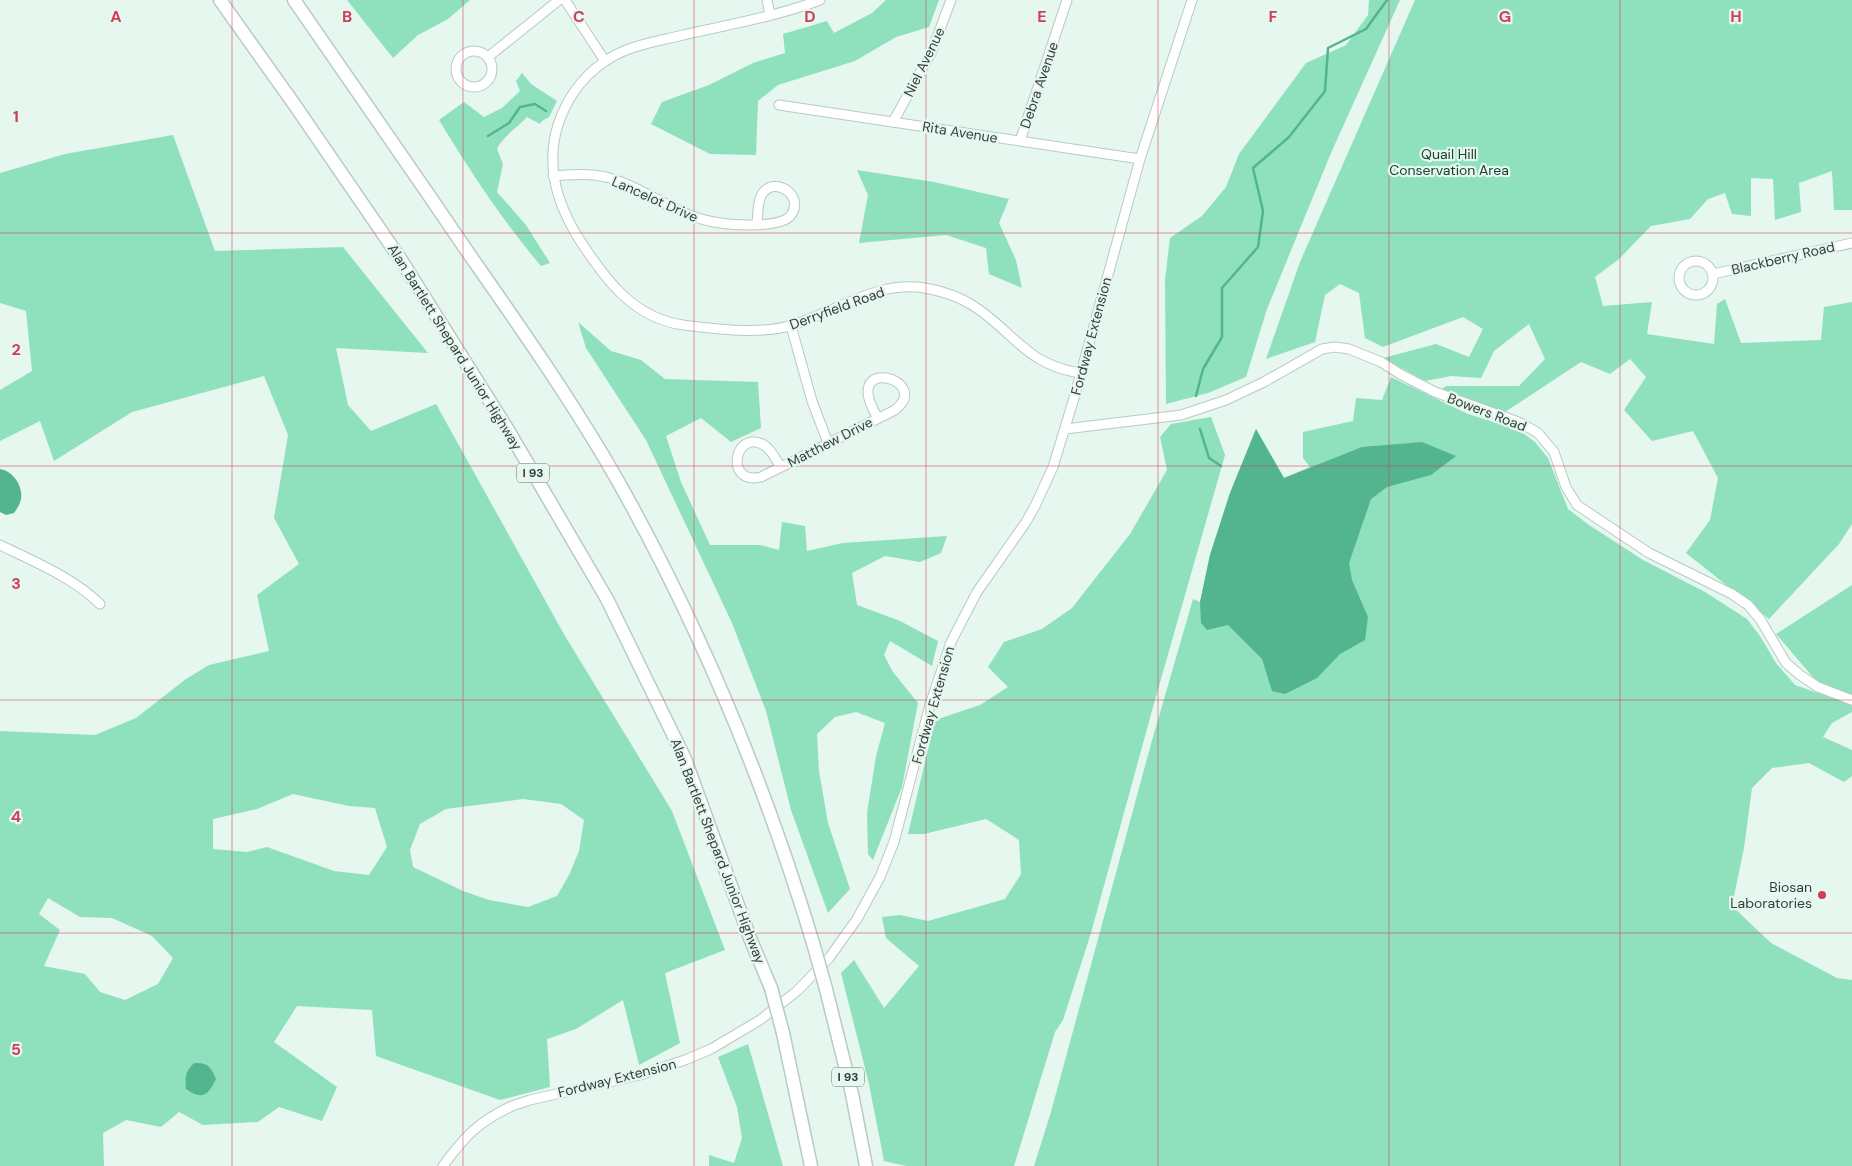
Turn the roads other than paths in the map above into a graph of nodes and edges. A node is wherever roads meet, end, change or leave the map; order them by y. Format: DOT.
graph roads {
  1 [pos="220,0"];
  2 [pos="294,0"];
  3 [pos="559,0"];
  4 [pos="565,0"];
  5 [pos="768,0"];
  6 [pos="820,0"];
  7 [pos="951,0"];
  8 [pos="1067,0"];
  9 [pos="1192,0"];
  10 [pos="770,15"];
  11 [pos="488,58"];
  12 [pos="605,61"];
  13 [pos="779,105"];
  14 [pos="893,122"];
  15 [pos="1020,141"];
  16 [pos="1140,159"];
  17 [pos="553,176"];
  18 [pos="757,224"];
  19 [pos="1852,243"];
  20 [pos="1713,274"];
  21 [pos="791,326"];
  22 [pos="1080,373"];
  23 [pos="878,418"];
  24 [pos="1065,429"];
  25 [pos="828,443"];
  26 [pos="781,467"];
  27 [pos="0,546"];
  28 [pos="100,604"];
  29 [pos="1852,700"];
  30 [pos="443,1166"];
  31 [pos="811,1166"];
  32 [pos="866,1166"];
  1 -- 31 [label="highway, Alan Bartlett Shepard Junior Highway / I 93, bridge"];
  2 -- 32 [label="highway, I 93, bridge"];
  3 -- 11 [label="street"];
  4 -- 12 [label="street"];
  5 -- 10 [label="street"];
  6 -- 10 [label="street, Derryfield Road"];
  7 -- 14 [label="street, Niel Avenue"];
  8 -- 15 [label="street, Debra Avenue"];
  9 -- 16 [label="street, Fordway Extension"];
  10 -- 12 [label="street, Derryfield Road"];
  11 -- 11 [label="street"];
  12 -- 17 [label="street, Derryfield Road"];
  13 -- 14 [label="street, Rita Avenue"];
  14 -- 15 [label="street, Rita Avenue"];
  15 -- 16 [label="street, Rita Avenue"];
  16 -- 22 [label="street, Fordway Extension"];
  17 -- 18 [label="street, Lancelot Drive"];
  17 -- 21 [label="street, Derryfield Road"];
  18 -- 18 [label="street, Lancelot Drive"];
  19 -- 20 [label="street, Blackberry Road"];
  21 -- 22 [label="street, Derryfield Road"];
  21 -- 25 [label="street"];
  22 -- 24 [label="street, Fordway Extension"];
  23 -- 23 [label="street, Matthew Drive"];
  23 -- 25 [label="street, Matthew Drive"];
  24 -- 29 [label="street, Bowers Road"];
  24 -- 30 [label="street, Fordway Extension"];
  25 -- 26 [label="street, Matthew Drive"];
  26 -- 26 [label="street, Matthew Drive"];
  27 -- 28 [label="street"];
}
